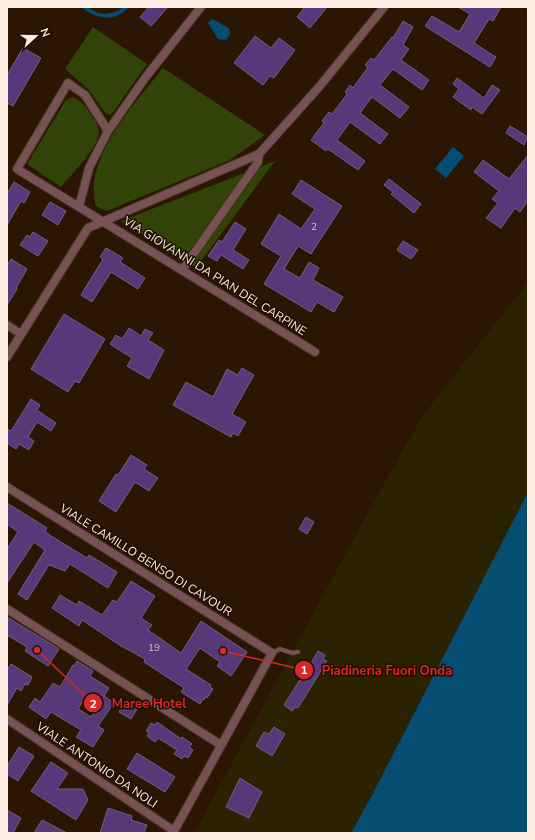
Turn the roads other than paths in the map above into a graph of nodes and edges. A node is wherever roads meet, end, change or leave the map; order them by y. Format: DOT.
graph roads {
  1 [pos="201,7"];
  2 [pos="384,7"];
  3 [pos="108,131"];
  4 [pos="259,154"];
  5 [pos="79,207"];
  6 [pos="103,221"];
  7 [pos="183,270"];
  8 [pos="7,325"];
  9 [pos="21,334"];
  10 [pos="315,352"];
  11 [pos="7,358"];
  12 [pos="7,487"];
  13 [pos="7,610"];
  14 [pos="298,652"];
  15 [pos="272,653"];
  16 [pos="7,719"];
  17 [pos="221,745"];
  18 [pos="174,832"];
  1 -- 3 [label="street"];
  2 -- 4 [label="street"];
  3 -- 5 [label="street"];
  3 -- 5 [label="street, VIA GIOVANNI DA PIAN DEL CARPINE"];
  4 -- 6 [label="street"];
  4 -- 7 [label="street"];
  5 -- 6 [label="street, VIA GIOVANNI DA PIAN DEL CARPINE"];
  6 -- 7 [label="street, VIA GIOVANNI DA PIAN DEL CARPINE"];
  6 -- 9 [label="street"];
  7 -- 10 [label="street, VIA GIOVANNI DA PIAN DEL CARPINE"];
  8 -- 9 [label="street"];
  9 -- 11 [label="street"];
  12 -- 15 [label="street, VIALE CAMILLO BENSO DI CAVOUR"];
  13 -- 17 [label="street"];
  14 -- 15 [label="lane"];
  15 -- 17 [label="street"];
  16 -- 18 [label="street, VIALE ANTONIO DA NOLI"];
  17 -- 18 [label="street"];
}
